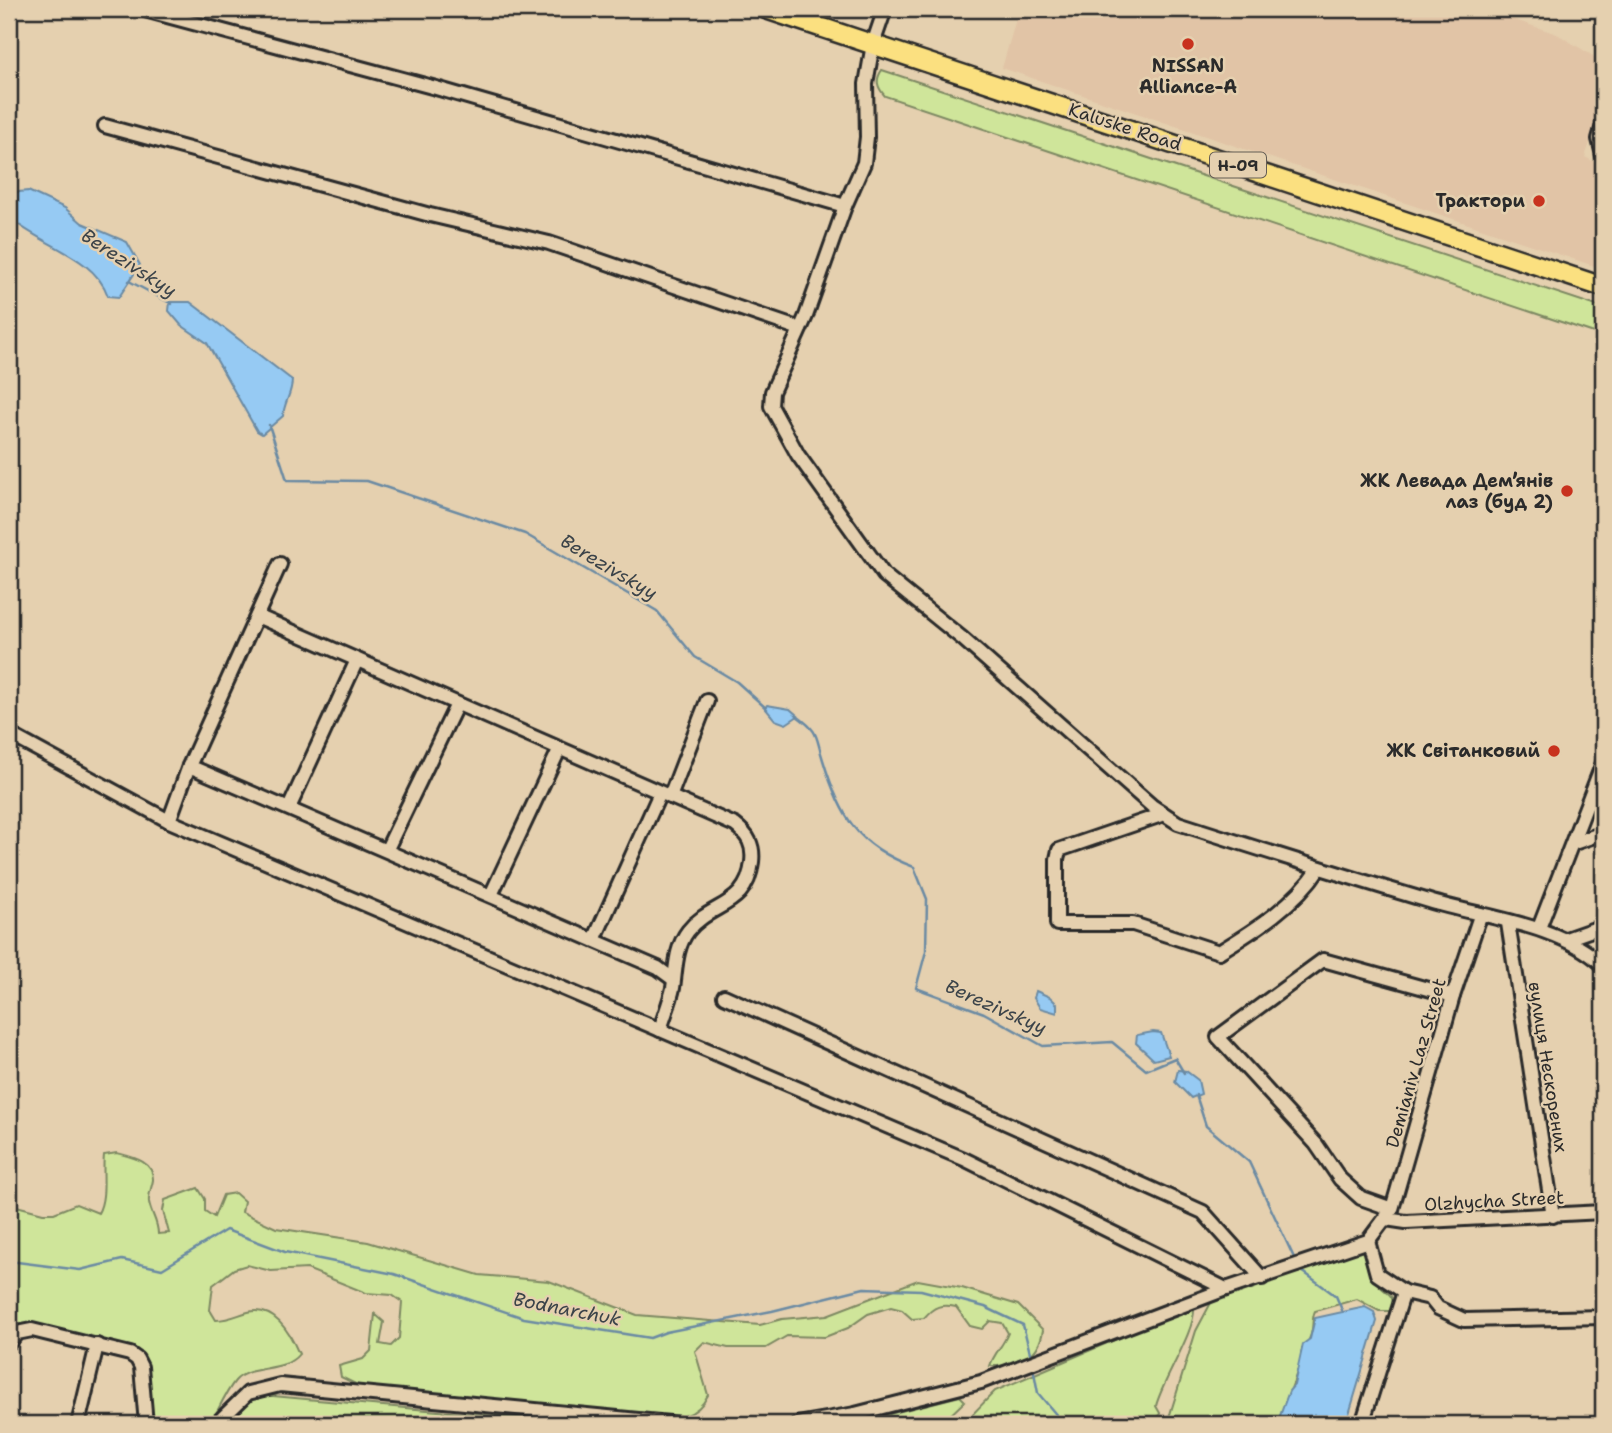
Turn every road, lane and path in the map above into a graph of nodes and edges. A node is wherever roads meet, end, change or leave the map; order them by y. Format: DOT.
graph roads {
  1 [pos="141,9"];
  2 [pos="766,9"];
  3 [pos="885,9"];
  4 [pos="873,44"];
  5 [pos="1603,125"];
  6 [pos="105,126"];
  7 [pos="1603,155"];
  8 [pos="845,206"];
  9 [pos="1603,287"];
  10 [pos="800,329"];
  11 [pos="280,564"];
  12 [pos="257,616"];
  13 [pos="357,660"];
  14 [pos="707,701"];
  15 [pos="457,704"];
  16 [pos="9,734"];
  17 [pos="559,750"];
  18 [pos="1603,763"];
  19 [pos="189,766"];
  20 [pos="665,795"];
  21 [pos="289,808"];
  22 [pos="1164,814"];
  23 [pos="169,821"];
  24 [pos="1603,832"];
  25 [pos="1574,843"];
  26 [pos="387,849"];
  27 [pos="1319,868"];
  28 [pos="491,895"];
  29 [pos="1480,916"];
  30 [pos="1508,923"];
  31 [pos="1603,926"];
  32 [pos="1539,928"];
  33 [pos="1566,939"];
  34 [pos="594,940"];
  35 [pos="1603,965"];
  36 [pos="673,979"];
  37 [pos="724,996"];
  38 [pos="1453,996"];
  39 [pos="660,1030"];
  40 [pos="1603,1212"];
  41 [pos="1389,1214"];
  42 [pos="1553,1216"];
  43 [pos="1368,1241"];
  44 [pos="1262,1278"];
  45 [pos="1226,1289"];
  46 [pos="1404,1292"];
  47 [pos="1603,1317"];
  48 [pos="9,1343"];
  49 [pos="97,1345"];
  50 [pos="78,1424"];
  51 [pos="146,1424"];
  52 [pos="216,1424"];
  53 [pos="680,1424"];
  54 [pos="797,1424"];
  55 [pos="1362,1424"];
  1 -- 8 [label="street"];
  2 -- 4 [label="main road, Kaluske Road / Н-09"];
  3 -- 4 [label="street"];
  4 -- 8 [label="street"];
  4 -- 9 [label="main road, Kaluske Road / Н-09"];
  5 -- 7 [label="street"];
  6 -- 10 [label="street"];
  8 -- 10 [label="street"];
  10 -- 22 [label="street"];
  11 -- 12 [label="street"];
  12 -- 13 [label="street"];
  12 -- 19 [label="street"];
  13 -- 15 [label="street"];
  13 -- 21 [label="street"];
  14 -- 20 [label="street"];
  15 -- 17 [label="street"];
  15 -- 26 [label="street"];
  16 -- 23 [label="street"];
  17 -- 20 [label="street"];
  17 -- 28 [label="street"];
  18 -- 25 [label="street"];
  19 -- 21 [label="street"];
  19 -- 23 [label="street"];
  20 -- 34 [label="street"];
  20 -- 36 [label="street"];
  21 -- 26 [label="street"];
  22 -- 27 [label="street"];
  22 -- 27 [label="street"];
  23 -- 39 [label="street"];
  24 -- 25 [label="street"];
  25 -- 32 [label="street"];
  26 -- 28 [label="street"];
  27 -- 29 [label="street"];
  28 -- 34 [label="street"];
  29 -- 30 [label="street"];
  29 -- 38 [label="street, Demianiv Laz Street"];
  30 -- 32 [label="street"];
  30 -- 42 [label="street, вулиця Нескорених"];
  31 -- 33 [label="street"];
  32 -- 33 [label="street"];
  33 -- 35 [label="street"];
  34 -- 36 [label="street"];
  36 -- 39 [label="street"];
  37 -- 44 [label="street"];
  38 -- 41 [label="street, Demianiv Laz Street"];
  38 -- 41 [label="street, Olzhycha Street"];
  39 -- 45 [label="street"];
  40 -- 42 [label="street, Olzhycha Street"];
  41 -- 42 [label="street, Olzhycha Street"];
  41 -- 43 [label="street"];
  43 -- 44 [label="street"];
  43 -- 46 [label="street"];
  44 -- 45 [label="street"];
  45 -- 54 [label="street"];
  46 -- 47 [label="street"];
  46 -- 55 [label="street"];
  48 -- 49 [label="street"];
  49 -- 50 [label="street"];
  49 -- 51 [label="street"];
  52 -- 53 [label="street"];
}
